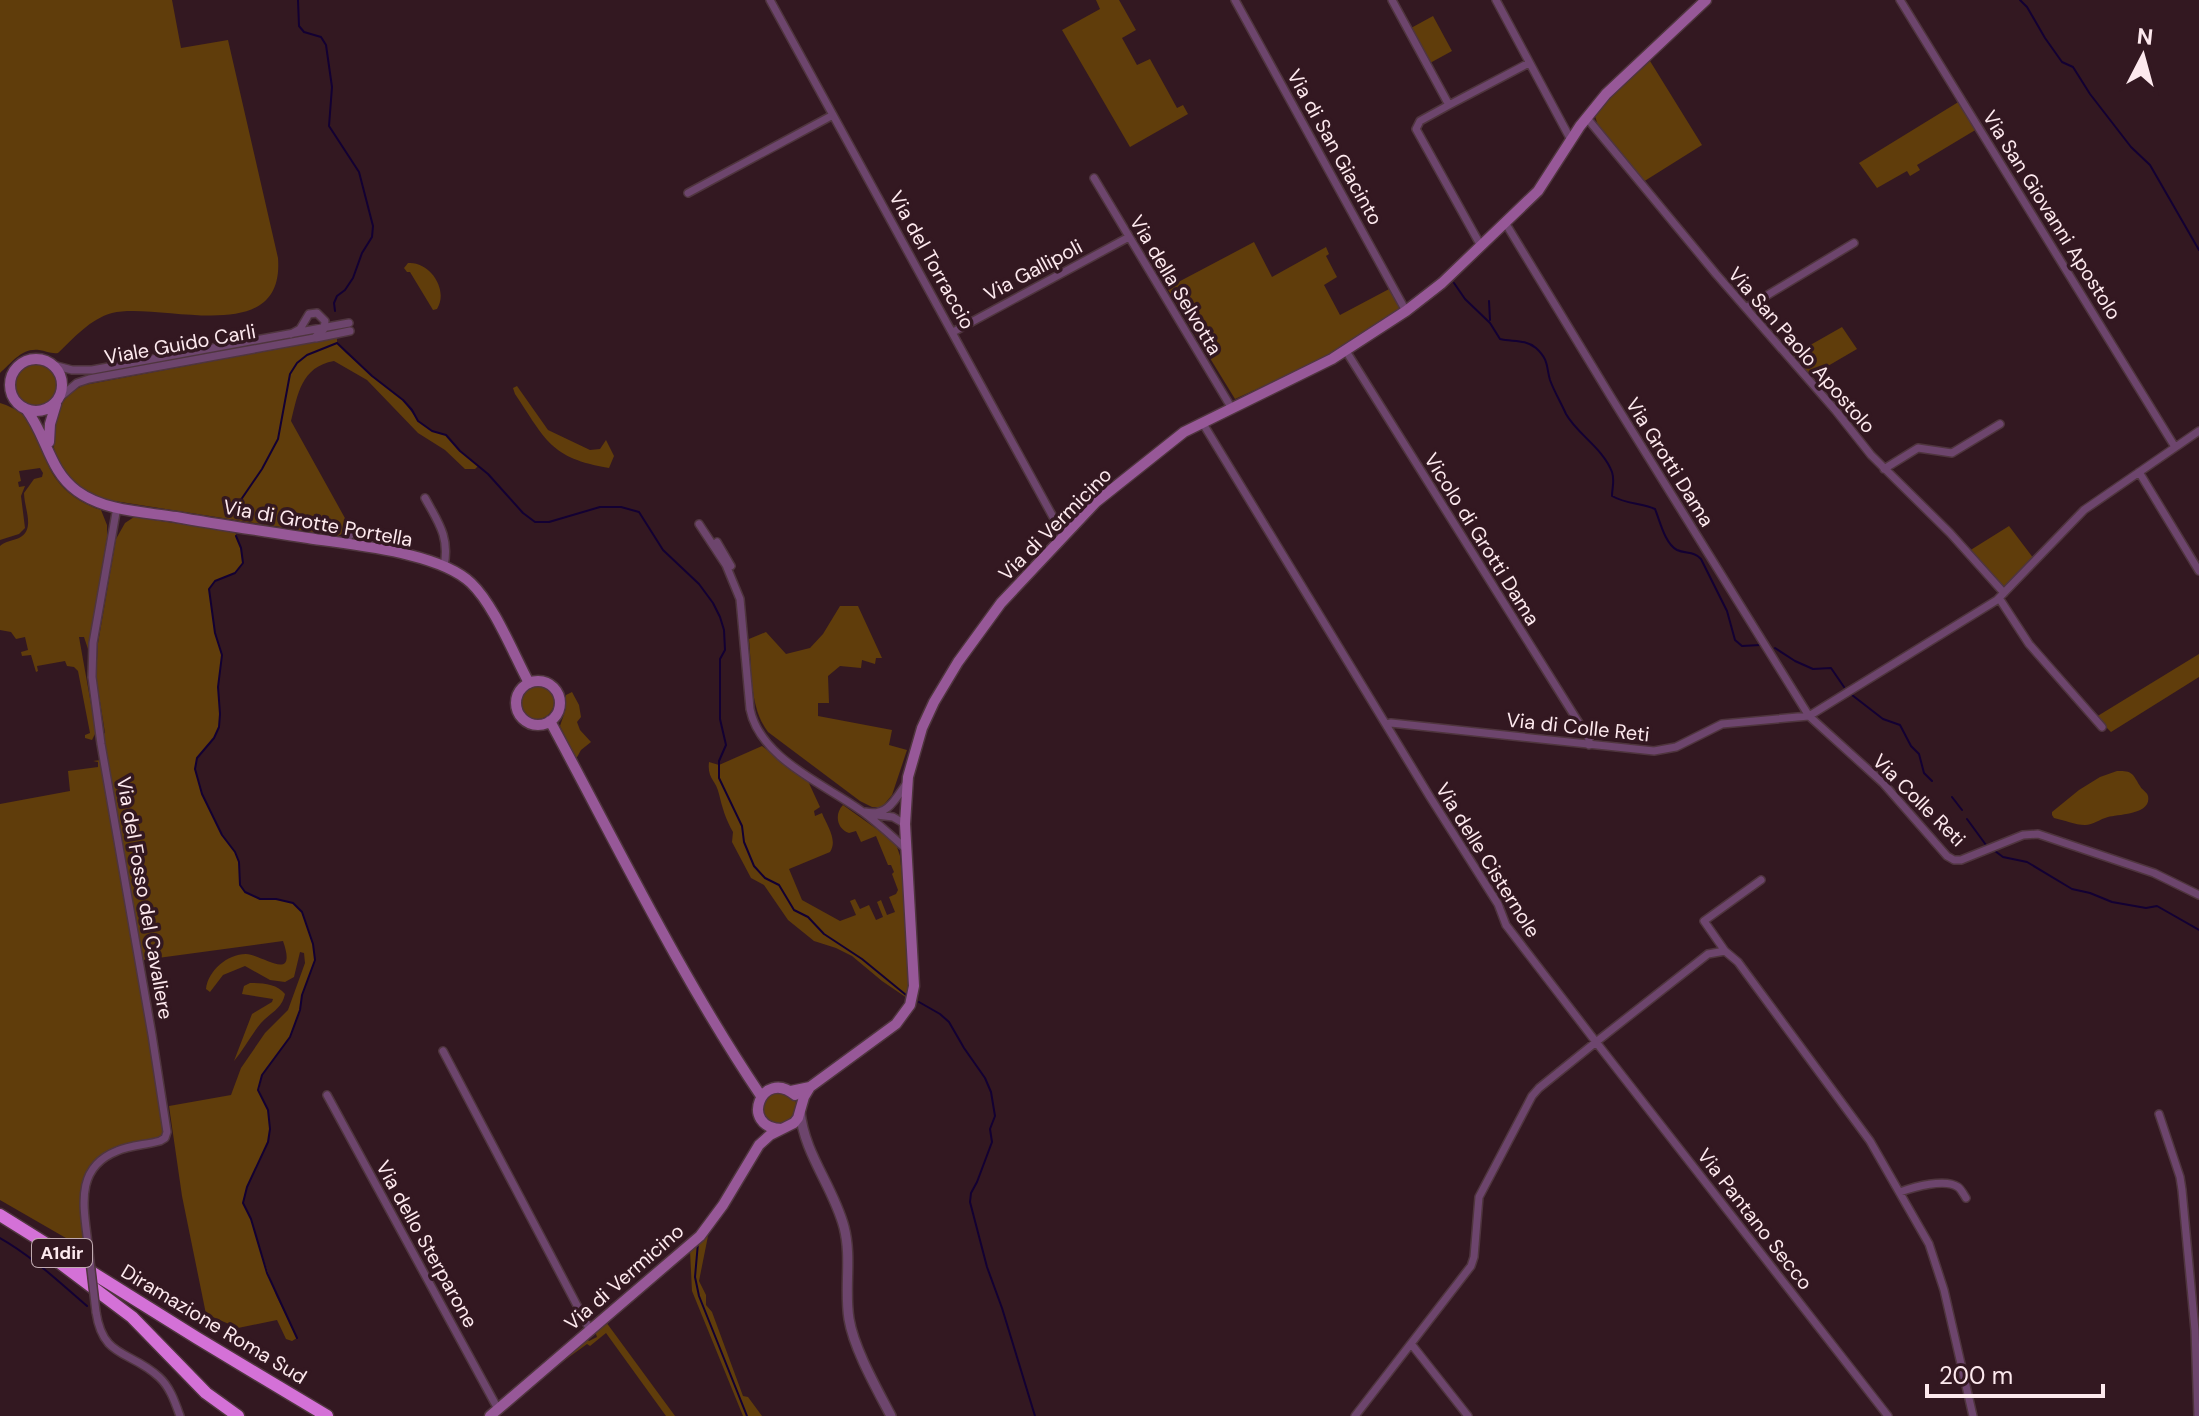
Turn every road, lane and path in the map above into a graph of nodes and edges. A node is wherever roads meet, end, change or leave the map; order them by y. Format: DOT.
graph roads {
  1 [pos="770,0"];
  2 [pos="1235,0"];
  3 [pos="1392,0"];
  4 [pos="1496,0"];
  5 [pos="1706,0"];
  6 [pos="1900,0"];
  7 [pos="1529,63"];
  8 [pos="1449,105"];
  9 [pos="833,115"];
  10 [pos="1586,117"];
  11 [pos="1571,140"];
  12 [pos="1094,178"];
  13 [pos="688,193"];
  14 [pos="1506,224"];
  15 [pos="1129,237"];
  16 [pos="1854,243"];
  17 [pos="1481,246"];
  18 [pos="1746,308"];
  19 [pos="1406,311"];
  20 [pos="325,328"];
  21 [pos="953,332"];
  22 [pos="291,334"];
  23 [pos="314,338"];
  24 [pos="1346,351"];
  25 [pos="53,365"];
  26 [pos="12,376"];
  27 [pos="0,383"];
  28 [pos="59,398"];
  29 [pos="3,400"];
  30 [pos="22,407"];
  31 [pos="1231,407"];
  32 [pos="1202,422"];
  33 [pos="2000,424"];
  34 [pos="2199,431"];
  35 [pos="2175,447"];
  36 [pos="54,464"];
  37 [pos="1884,469"];
  38 [pos="2139,472"];
  39 [pos="425,498"];
  40 [pos="117,507"];
  41 [pos="702,523"];
  42 [pos="356,531"];
  43 [pos="1064,537"];
  44 [pos="346,544"];
  45 [pos="444,566"];
  46 [pos="2199,571"];
  47 [pos="2002,596"];
  48 [pos="529,683"];
  49 [pos="1809,716"];
  50 [pos="550,721"];
  51 [pos="1386,724"];
  52 [pos="2102,727"];
  53 [pos="1589,745"];
  54 [pos="907,783"];
  55 [pos="863,812"];
  56 [pos="874,814"];
  57 [pos="905,824"];
  58 [pos="883,828"];
  59 [pos="906,849"];
  60 [pos="1761,880"];
  61 [pos="2199,895"];
  62 [pos="1725,951"];
  63 [pos="1596,1042"];
  64 [pos="443,1051"];
  65 [pos="810,1087"];
  66 [pos="791,1091"];
  67 [pos="327,1095"];
  68 [pos="761,1096"];
  69 [pos="800,1111"];
  70 [pos="2159,1114"];
  71 [pos="759,1116"];
  72 [pos="782,1129"];
  73 [pos="806,1143"];
  74 [pos="759,1145"];
  75 [pos="1900,1192"];
  76 [pos="1966,1198"];
  77 [pos="0,1215"];
  78 [pos="0,1224"];
  79 [pos="590,1330"];
  80 [pos="1412,1345"];
  81 [pos="494,1412"];
  82 [pos="180,1416"];
  83 [pos="238,1416"];
  84 [pos="327,1416"];
  85 [pos="891,1416"];
  86 [pos="1355,1416"];
  87 [pos="1468,1416"];
  88 [pos="1888,1416"];
  89 [pos="1973,1416"];
  90 [pos="2198,1416"];
  1 -- 9 [label="street, Via del Torraccio"];
  2 -- 19 [label="street, Via di San Giacinto"];
  3 -- 8 [label="street"];
  4 -- 7 [label="street"];
  5 -- 10 [label="main road, Via di Vermicino"];
  6 -- 35 [label="street, Via San Giovanni Apostolo"];
  7 -- 8 [label="street"];
  7 -- 11 [label="street"];
  8 -- 17 [label="street"];
  9 -- 13 [label="street"];
  9 -- 21 [label="street, Via del Torraccio"];
  10 -- 11 [label="main road, Via di Vermicino"];
  10 -- 18 [label="street, Via San Paolo Apostolo"];
  11 -- 14 [label="main road, Via di Vermicino"];
  12 -- 15 [label="street, Via della Selvotta"];
  14 -- 17 [label="main road, Via di Vermicino"];
  14 -- 49 [label="street, Via Grotti Dama"];
  15 -- 21 [label="street, Via Gallipoli"];
  15 -- 31 [label="street, Via della Selvotta"];
  16 -- 18 [label="street"];
  17 -- 19 [label="main road, Via di Vermicino"];
  18 -- 37 [label="street, Via San Paolo Apostolo"];
  19 -- 24 [label="main road, Via di Vermicino"];
  20 -- 22 [label="street, Viale Guido Carli"];
  20 -- 22 [label="street, Viale Guido Carli"];
  20 -- 23 [label="street"];
  20 -- 23 [label="street, Viale Guido Carli"];
  21 -- 43 [label="street, Via del Torraccio"];
  22 -- 25 [label="street, Viale Guido Carli"];
  23 -- 28 [label="street, Viale Guido Carli"];
  24 -- 31 [label="main road, Via di Vermicino"];
  24 -- 53 [label="street, Vicolo di Grotti Dama"];
  25 -- 26 [label="main road"];
  25 -- 28 [label="main road"];
  26 -- 27 [label="main road"];
  26 -- 30 [label="main road"];
  28 -- 30 [label="main road"];
  28 -- 36 [label="main road"];
  29 -- 30 [label="main road"];
  30 -- 36 [label="main road, Via di Grotte Portella"];
  31 -- 32 [label="main road, Via di Vermicino"];
  32 -- 43 [label="main road, Via di Vermicino"];
  32 -- 51 [label="street, Via delle Cisternole"];
  33 -- 37 [label="street"];
  34 -- 35 [label="street"];
  35 -- 38 [label="street"];
  36 -- 40 [label="main road, Via di Grotte Portella"];
  37 -- 47 [label="street, Via San Paolo Apostolo"];
  38 -- 46 [label="street"];
  38 -- 47 [label="street"];
  39 -- 45 [label="street"];
  40 -- 44 [label="main road, Via di Grotte Portella"];
  40 -- 82 [label="street, Via del Fosso del Cavaliere, bridge"];
  41 -- 55 [label="street"];
  42 -- 44 [label="street"];
  43 -- 54 [label="main road, Via di Vermicino"];
  44 -- 45 [label="main road, Via di Grotte Portella"];
  45 -- 48 [label="main road, Via di Grotte Portella"];
  47 -- 49 [label="street"];
  47 -- 52 [label="street, Via San Paolo Apostolo"];
  48 -- 50 [label="main road"];
  48 -- 50 [label="main road"];
  49 -- 53 [label="street, Via di Colle Reti"];
  49 -- 61 [label="street, Via Colle Reti"];
  50 -- 68 [label="main road"];
  51 -- 53 [label="street, Via di Colle Reti"];
  51 -- 63 [label="street, Via delle Cisternole"];
  54 -- 56 [label="street"];
  54 -- 57 [label="main road, Via di Vermicino"];
  55 -- 56 [label="street"];
  55 -- 58 [label="street"];
  56 -- 57 [label="street"];
  57 -- 58 [label="street"];
  57 -- 59 [label="main road, Via di Vermicino"];
  58 -- 59 [label="street"];
  59 -- 65 [label="main road, Via di Vermicino"];
  60 -- 62 [label="street"];
  62 -- 63 [label="street"];
  62 -- 75 [label="street"];
  63 -- 80 [label="street"];
  63 -- 88 [label="street, Via Pantano Secco"];
  64 -- 79 [label="street"];
  65 -- 66 [label="main road, Via di Vermicino"];
  65 -- 69 [label="main road"];
  66 -- 68 [label="main road"];
  66 -- 69 [label="main road"];
  67 -- 81 [label="street, Via dello Sterparone"];
  68 -- 71 [label="main road"];
  69 -- 72 [label="main road"];
  69 -- 73 [label="street"];
  70 -- 90 [label="street"];
  71 -- 72 [label="main road"];
  71 -- 74 [label="main road"];
  72 -- 73 [label="street"];
  72 -- 74 [label="main road, Via di Vermicino"];
  73 -- 85 [label="street"];
  74 -- 79 [label="main road, Via di Vermicino"];
  75 -- 76 [label="street"];
  75 -- 89 [label="street"];
  77 -- 84 [label="highway, Diramazione Roma Sud / A1dir"];
  78 -- 83 [label="highway, Diramazione Roma Sud / A1dir"];
  79 -- 81 [label="main road, Via di Vermicino"];
  80 -- 86 [label="street"];
  80 -- 87 [label="street"];
}
